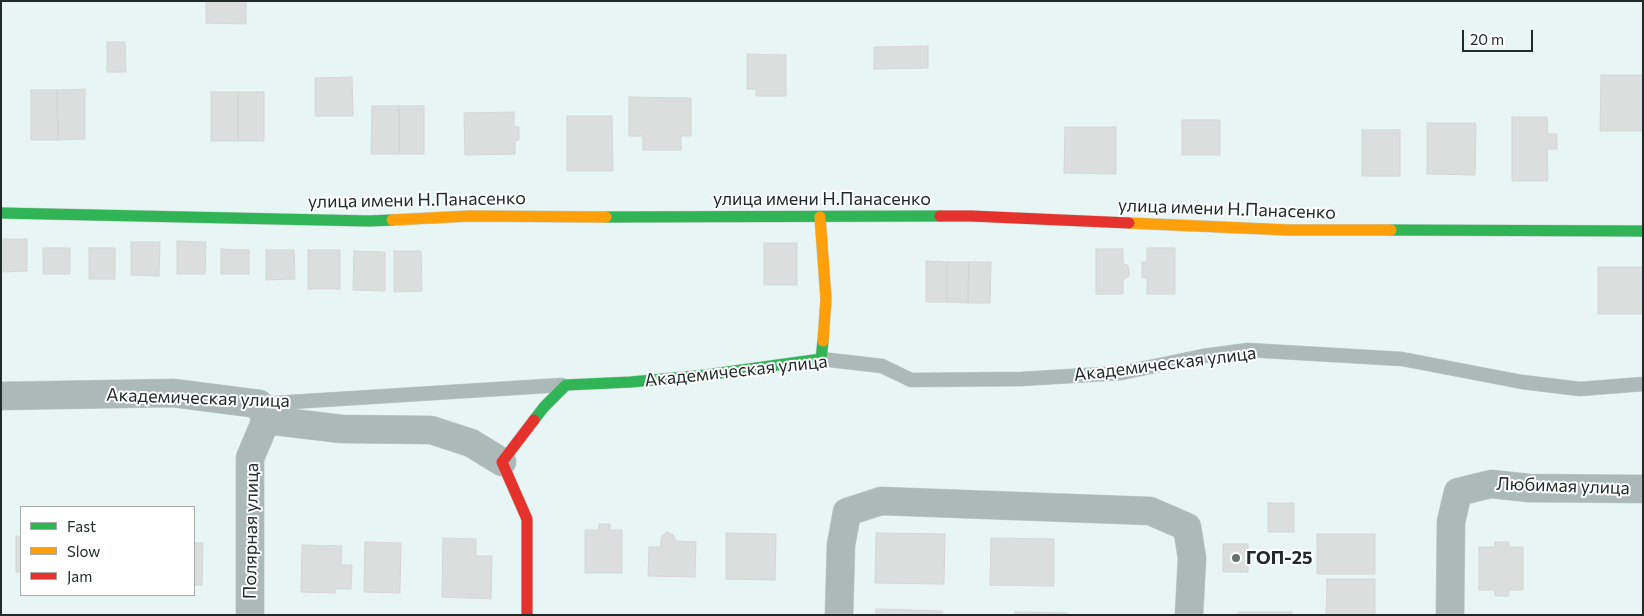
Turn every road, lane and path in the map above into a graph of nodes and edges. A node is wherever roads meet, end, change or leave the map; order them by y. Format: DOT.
graph roads {
  1 [pos="1,213"];
  2 [pos="820,217"];
  3 [pos="1643,232"];
  4 [pos="821,359"];
  5 [pos="1643,384"];
  6 [pos="566,385"];
  7 [pos="1,396"];
  8 [pos="262,412"];
  9 [pos="502,462"];
  10 [pos="1643,488"];
  11 [pos="250,615"];
  12 [pos="527,615"];
  13 [pos="839,615"];
  14 [pos="1189,615"];
  15 [pos="1450,615"];
  1 -- 2 [label="street, улица имени Н.Панасенко"];
  2 -- 3 [label="street, улица имени Н.Панасенко"];
  2 -- 4 [label="street"];
  4 -- 5 [label="lane, Академическая улица"];
  4 -- 6 [label="street, Академическая улица"];
  6 -- 8 [label="lane, Академическая улица"];
  6 -- 9 [label="street"];
  7 -- 8 [label="street, Академическая улица"];
  8 -- 9 [label="street, Академическая улица"];
  8 -- 11 [label="street, Полярная улица"];
  9 -- 12 [label="street"];
  10 -- 15 [label="street, Любимая улица"];
  13 -- 14 [label="street"];
}
